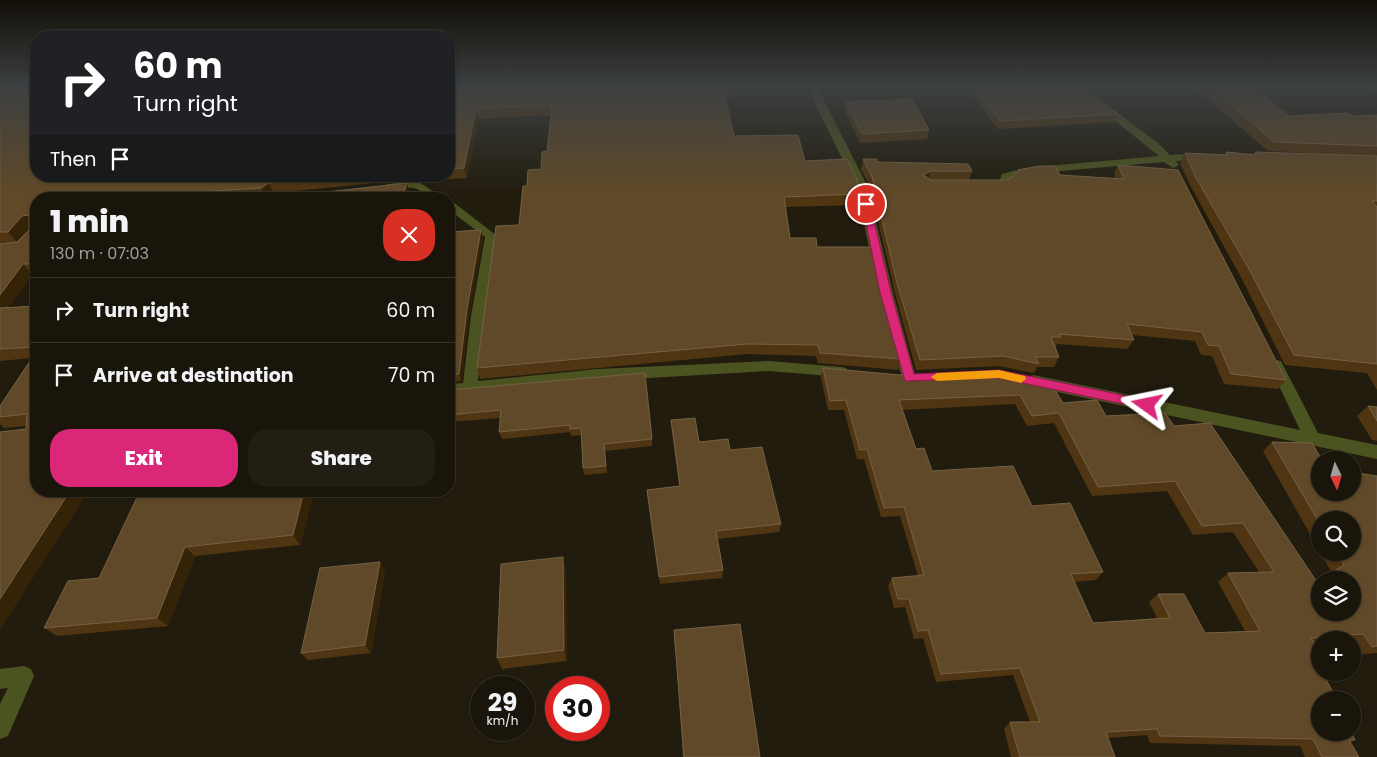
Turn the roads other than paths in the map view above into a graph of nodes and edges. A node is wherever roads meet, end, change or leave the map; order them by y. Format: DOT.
graph roads {
  1 [pos="830,122"];
  2 [pos="1124,122"];
  3 [pos="1209,156"];
  4 [pos="1169,160"];
  5 [pos="1180,180"];
  6 [pos="978,186"];
  7 [pos="376,189"];
  8 [pos="427,192"];
  9 [pos="455,209"];
  10 [pos="1269,351"];
  11 [pos="853,373"];
  12 [pos="891,376"];
  13 [pos="1018,378"];
  14 [pos="470,388"];
  15 [pos="455,389"];
  16 [pos="1313,439"];
  17 [pos="1377,452"];
  18 [pos="0,679"];
  19 [pos="0,728"];
  1 -- 12 [label="street"];
  2 -- 4 [label="street"];
  3 -- 4 [label="street"];
  4 -- 5 [label="street"];
  4 -- 6 [label="street"];
  7 -- 8 [label="street"];
  9 -- 14 [label="street"];
  10 -- 16 [label="street"];
  11 -- 14 [label="street"];
  13 -- 16 [label="street"];
  14 -- 15 [label="street"];
  16 -- 17 [label="street"];
  18 -- 19 [label="street"];
}
